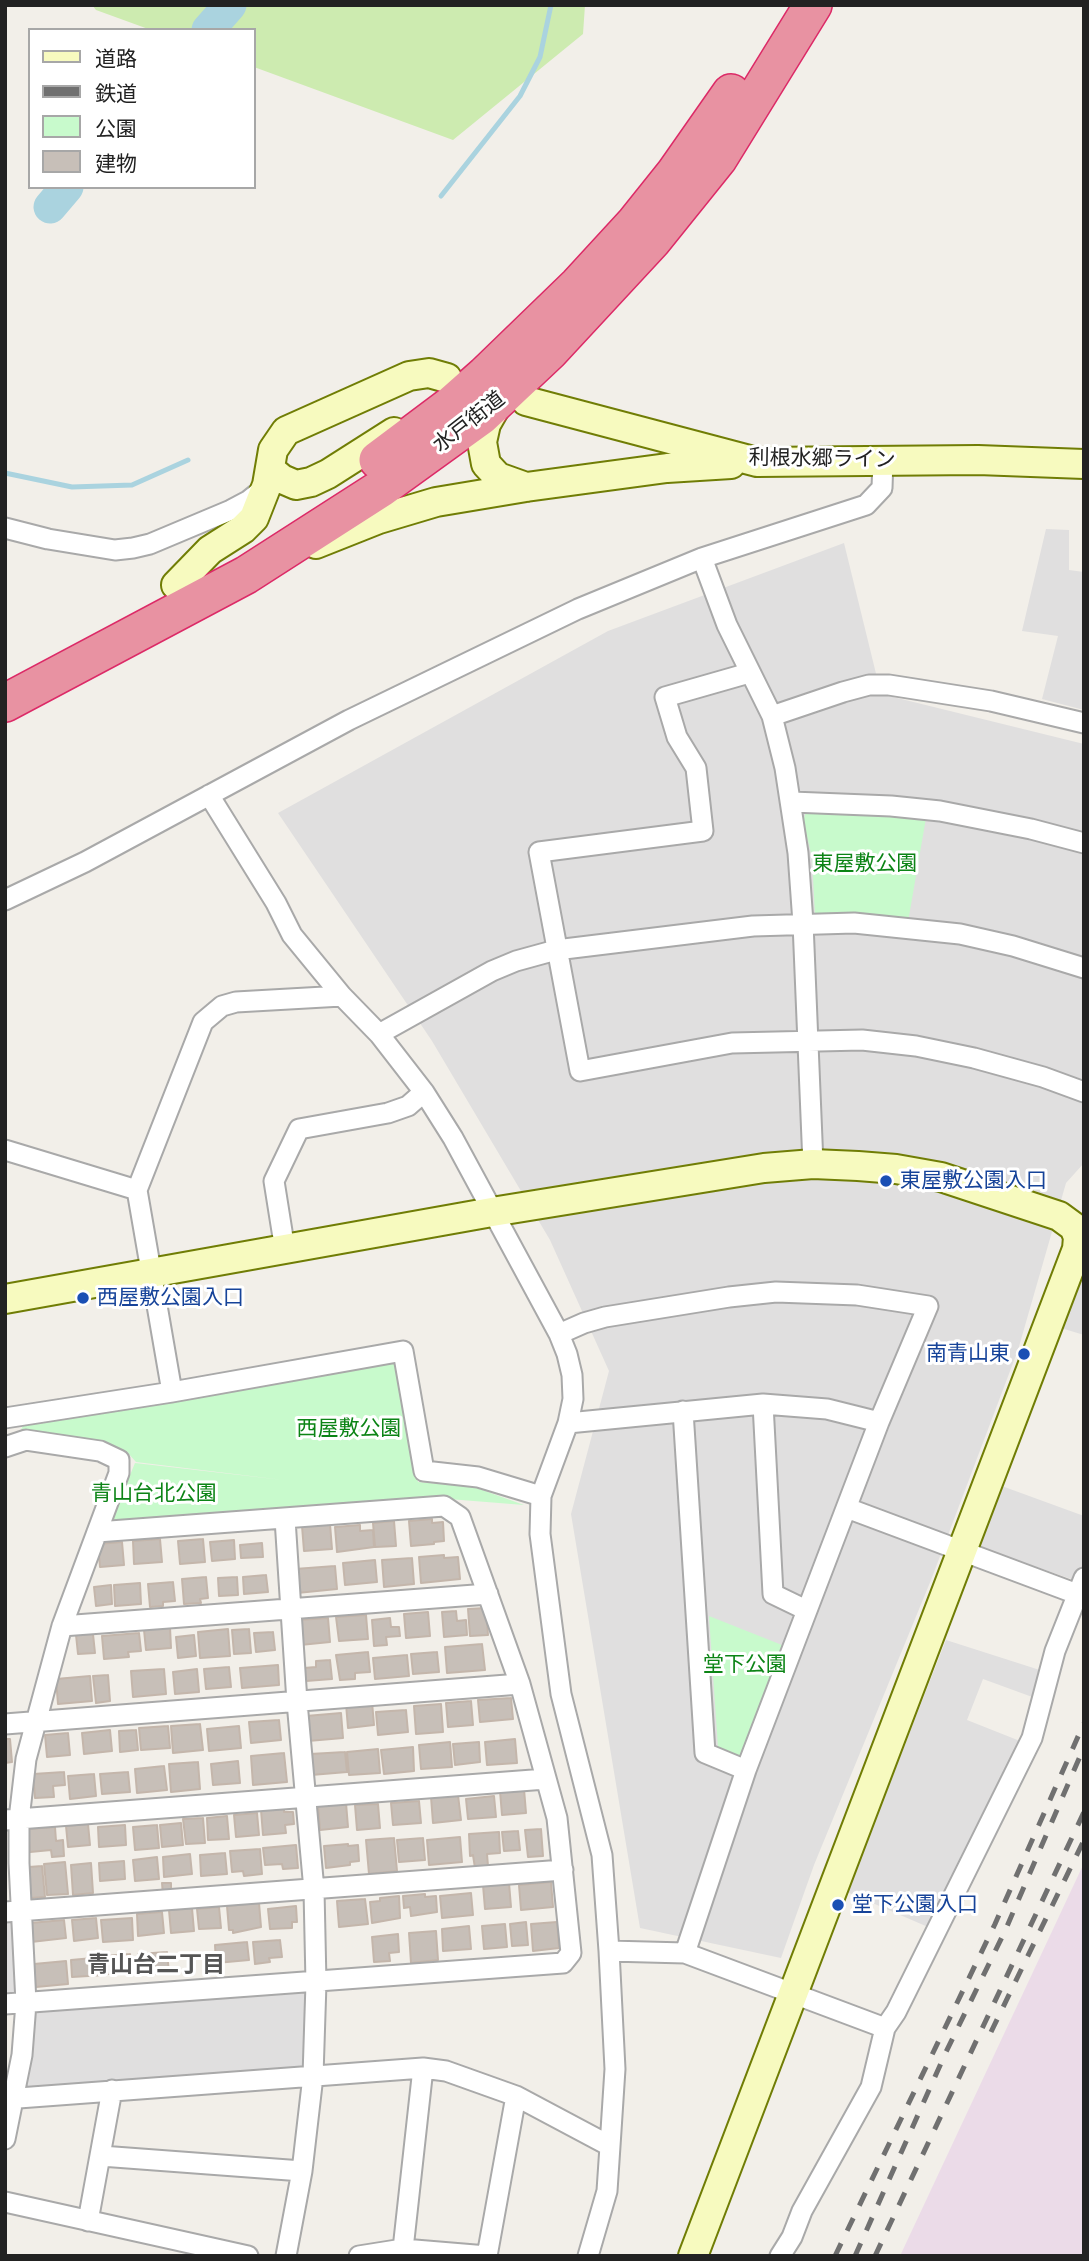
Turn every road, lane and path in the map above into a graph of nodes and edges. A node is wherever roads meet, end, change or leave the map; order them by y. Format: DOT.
graph roads {
  1 [pos="784,5"];
  2 [pos="813,5"];
  3 [pos="533,348"];
  4 [pos="449,392"];
  5 [pos="513,400"];
  6 [pos="883,460"];
  7 [pos="757,462"];
  8 [pos="1084,464"];
  9 [pos="269,478"];
  10 [pos="526,487"];
  11 [pos="5,528"];
  12 [pos="702,558"];
  13 [pos="246,575"];
  14 [pos="176,585"];
  15 [pos="749,673"];
  16 [pos="5,676"];
  17 [pos="5,703"];
  18 [pos="772,716"];
  19 [pos="1084,723"];
  20 [pos="209,795"];
  21 [pos="792,802"];
  22 [pos="1084,843"];
  23 [pos="5,900"];
  24 [pos="803,923"];
  25 [pos="556,950"];
  26 [pos="1084,968"];
  27 [pos="342,996"];
  28 [pos="379,1034"];
  29 [pos="808,1040"];
  30 [pos="424,1092"];
  31 [pos="1084,1092"];
  32 [pos="5,1150"];
  33 [pos="813,1164"];
  34 [pos="137,1190"];
  35 [pos="492,1212"];
  36 [pos="1079,1222"];
  37 [pos="285,1250"];
  38 [pos="152,1274"];
  39 [pos="5,1299"];
  40 [pos="559,1334"];
  41 [pos="172,1392"];
  42 [pos="763,1404"];
  43 [pos="683,1411"];
  44 [pos="5,1418"];
  45 [pos="879,1422"];
  46 [pos="568,1423"];
  47 [pos="5,1447"];
  48 [pos="541,1496"];
  49 [pos="847,1508"];
  50 [pos="285,1518"];
  51 [pos="96,1532"];
  52 [pos="962,1552"];
  53 [pos="1081,1586"];
  54 [pos="488,1594"];
  55 [pos="291,1610"];
  56 [pos="806,1610"];
  57 [pos="62,1626"];
  58 [pos="520,1684"];
  59 [pos="298,1702"];
  60 [pos="35,1721"];
  61 [pos="5,1724"];
  62 [pos="746,1770"];
  63 [pos="546,1779"];
  64 [pos="306,1797"];
  65 [pos="12,1819"];
  66 [pos="563,1870"];
  67 [pos="314,1890"];
  68 [pos="14,1911"];
  69 [pos="609,1951"];
  70 [pos="685,1953"];
  71 [pos="316,1983"];
  72 [pos="794,1994"];
  73 [pos="26,2003"];
  74 [pos="5,2004"];
  75 [pos="885,2028"];
  76 [pos="423,2068"];
  77 [pos="313,2076"];
  78 [pos="112,2091"];
  79 [pos="516,2096"];
  80 [pos="10,2099"];
  81 [pos="5,2139"];
  82 [pos="610,2146"];
  83 [pos="101,2157"];
  84 [pos="302,2171"];
  85 [pos="5,2202"];
  86 [pos="88,2221"];
  87 [pos="403,2249"];
  88 [pos="248,2256"];
  89 [pos="286,2256"];
  90 [pos="359,2256"];
  91 [pos="588,2256"];
  92 [pos="694,2256"];
  93 [pos="780,2256"];
  1 -- 3 [label="highway, 水戸街道"];
  2 -- 3 [label="highway, 水戸街道"];
  3 -- 4 [label="highway, 水戸街道"];
  3 -- 5 [label="highway, 水戸街道"];
  4 -- 9 [label="street"];
  4 -- 9 [label="street"];
  4 -- 14 [label="highway, 水戸街道"];
  5 -- 7 [label="street, 利根水郷ライン"];
  5 -- 10 [label="street"];
  5 -- 13 [label="highway, 水戸街道"];
  6 -- 7 [label="street, 利根水郷ライン"];
  6 -- 8 [label="street, 利根水郷ライン"];
  6 -- 12 [label="street"];
  7 -- 10 [label="street"];
  9 -- 11 [label="street"];
  9 -- 14 [label="street"];
  10 -- 13 [label="street"];
  12 -- 15 [label="street"];
  12 -- 20 [label="street"];
  13 -- 17 [label="highway, 水戸街道"];
  14 -- 16 [label="highway, 水戸街道"];
  15 -- 18 [label="street"];
  15 -- 25 [label="street"];
  18 -- 19 [label="street"];
  18 -- 21 [label="street"];
  20 -- 23 [label="street"];
  20 -- 27 [label="street"];
  21 -- 22 [label="street"];
  21 -- 24 [label="street"];
  24 -- 25 [label="street"];
  24 -- 26 [label="street"];
  24 -- 29 [label="street"];
  25 -- 28 [label="street"];
  25 -- 29 [label="street"];
  27 -- 28 [label="street"];
  27 -- 34 [label="street"];
  28 -- 30 [label="street"];
  29 -- 31 [label="street"];
  29 -- 33 [label="street"];
  30 -- 35 [label="street"];
  30 -- 37 [label="street"];
  32 -- 34 [label="street"];
  33 -- 35 [label="street"];
  33 -- 36 [label="street"];
  34 -- 38 [label="street"];
  35 -- 37 [label="street"];
  35 -- 40 [label="street"];
  36 -- 52 [label="street"];
  37 -- 38 [label="street"];
  38 -- 39 [label="street"];
  38 -- 41 [label="street"];
  40 -- 45 [label="street"];
  40 -- 46 [label="street"];
  41 -- 44 [label="street"];
  41 -- 48 [label="street"];
  42 -- 43 [label="street"];
  42 -- 45 [label="street"];
  42 -- 56 [label="street"];
  43 -- 46 [label="street"];
  43 -- 62 [label="street"];
  45 -- 49 [label="street"];
  46 -- 48 [label="street"];
  47 -- 51 [label="street"];
  48 -- 69 [label="street"];
  49 -- 52 [label="street"];
  49 -- 56 [label="street"];
  50 -- 51 [label="street"];
  50 -- 54 [label="street"];
  50 -- 55 [label="street"];
  51 -- 57 [label="street"];
  52 -- 53 [label="street"];
  52 -- 72 [label="street"];
  53 -- 75 [label="street"];
  54 -- 55 [label="street"];
  54 -- 58 [label="street"];
  55 -- 57 [label="street"];
  55 -- 59 [label="street"];
  56 -- 62 [label="street"];
  57 -- 60 [label="street"];
  58 -- 59 [label="street"];
  58 -- 63 [label="street"];
  59 -- 60 [label="street"];
  59 -- 64 [label="street"];
  60 -- 61 [label="street"];
  60 -- 65 [label="street"];
  62 -- 70 [label="street"];
  63 -- 64 [label="street"];
  63 -- 66 [label="street"];
  64 -- 65 [label="street"];
  64 -- 67 [label="street"];
  65 -- 68 [label="street"];
  66 -- 67 [label="street"];
  66 -- 71 [label="street"];
  67 -- 68 [label="street"];
  67 -- 71 [label="street"];
  68 -- 73 [label="street"];
  69 -- 70 [label="street"];
  69 -- 82 [label="street"];
  70 -- 72 [label="street"];
  71 -- 73 [label="street"];
  71 -- 77 [label="street"];
  72 -- 75 [label="street"];
  72 -- 92 [label="street"];
  73 -- 74 [label="street"];
  73 -- 80 [label="street"];
  75 -- 93 [label="street"];
  76 -- 77 [label="street"];
  76 -- 79 [label="street"];
  76 -- 87 [label="street"];
  77 -- 78 [label="street"];
  77 -- 84 [label="street"];
  78 -- 80 [label="street"];
  78 -- 83 [label="street"];
  79 -- 82 [label="street"];
  79 -- 87 [label="street"];
  80 -- 81 [label="street"];
  82 -- 91 [label="street"];
  83 -- 84 [label="street"];
  83 -- 86 [label="street"];
  84 -- 89 [label="street"];
  85 -- 86 [label="street"];
  86 -- 88 [label="street"];
  87 -- 90 [label="street"];
}
